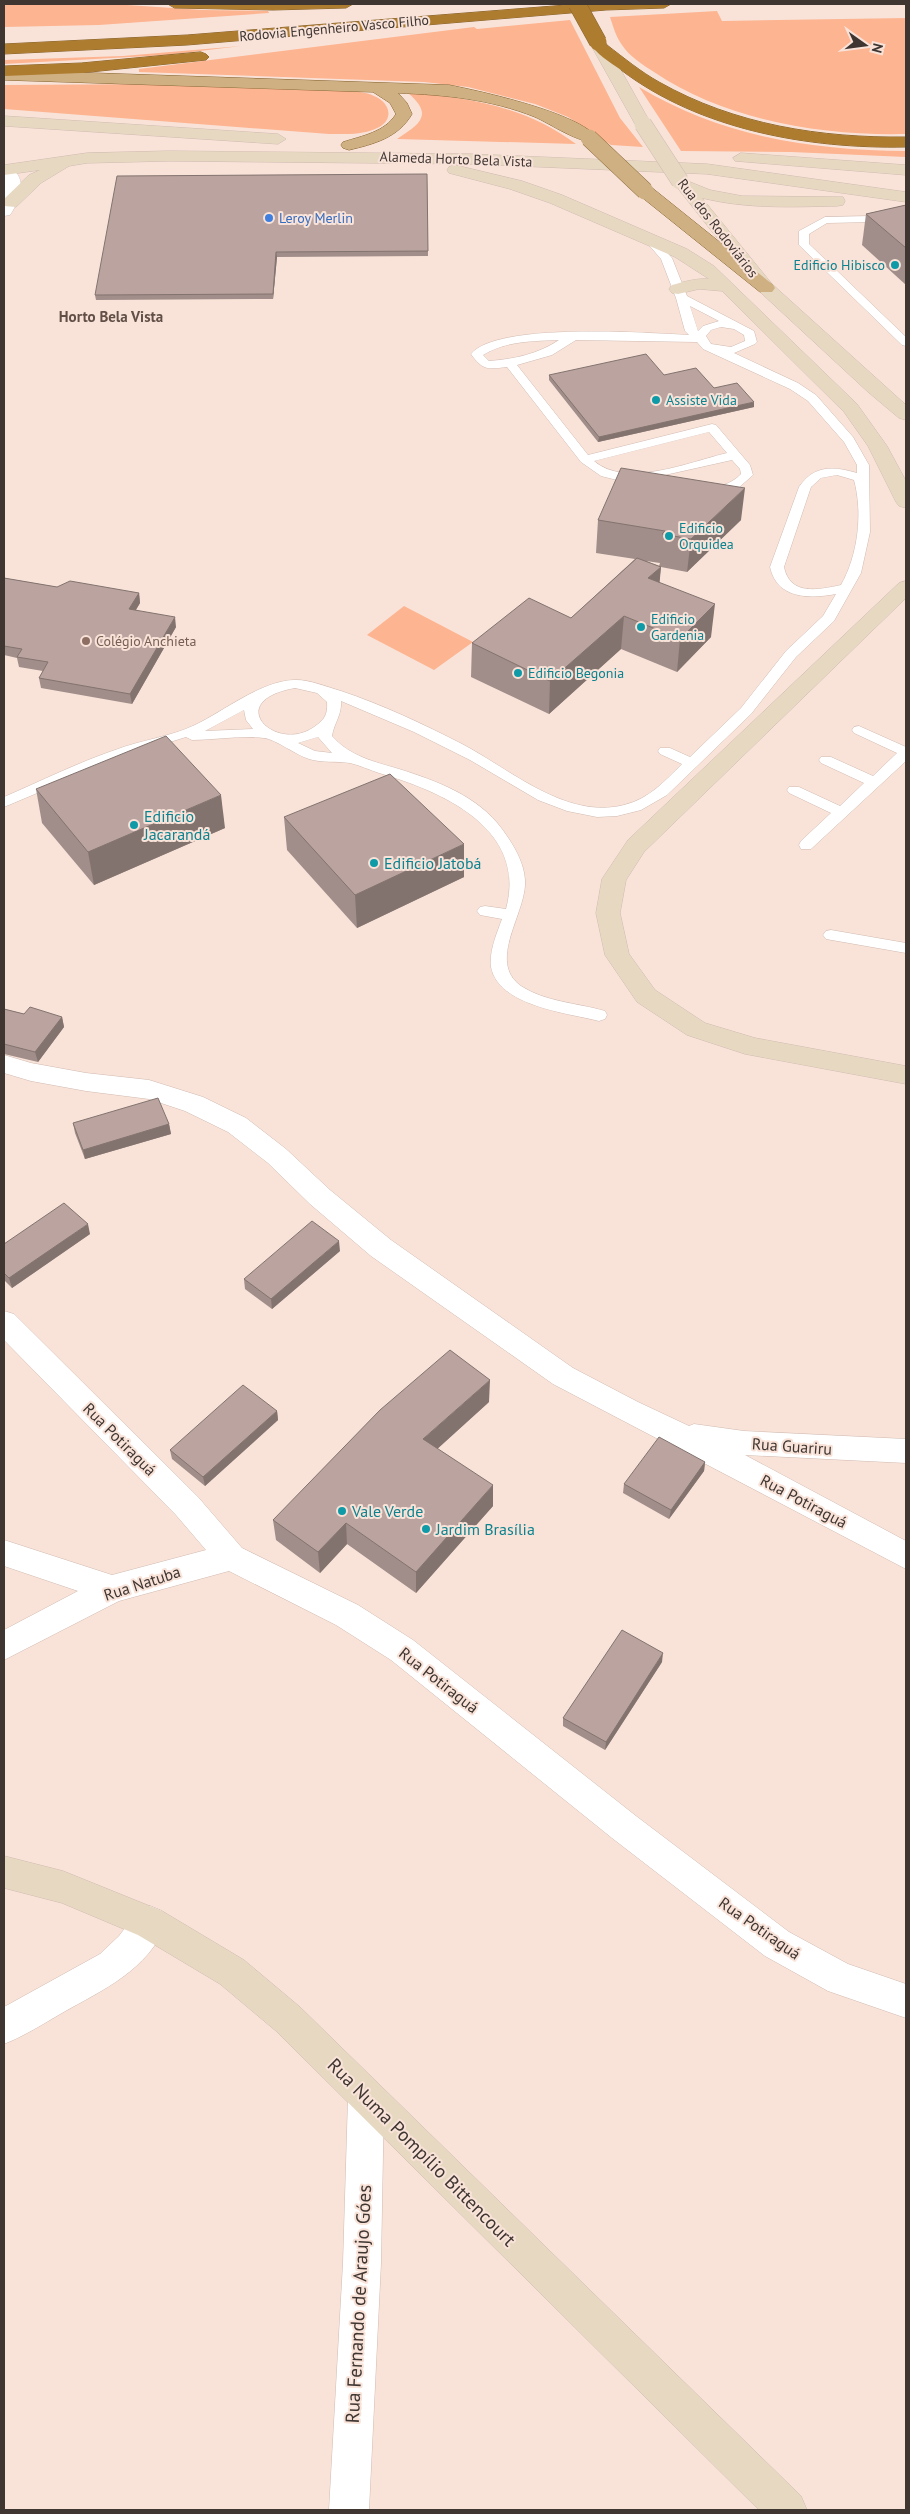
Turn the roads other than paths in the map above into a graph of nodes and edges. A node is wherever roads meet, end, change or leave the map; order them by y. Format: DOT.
graph roads {
  1 [pos="175,4"];
  2 [pos="346,4"];
  3 [pos="452,4"];
  4 [pos="578,4"];
  5 [pos="664,4"];
  6 [pos="510,14"];
  7 [pos="4,35"];
  8 [pos="599,45"];
  9 [pos="4,49"];
  10 [pos="271,49"];
  11 [pos="213,56"];
  12 [pos="4,71"];
  13 [pos="4,75"];
  14 [pos="372,86"];
  15 [pos="4,121"];
  16 [pos="291,140"];
  17 [pos="311,142"];
  18 [pos="906,142"];
  19 [pos="349,144"];
  20 [pos="385,157"];
  21 [pos="86,158"];
  22 [pos="4,170"];
  23 [pos="906,170"];
  24 [pos="682,184"];
  25 [pos="906,197"];
  26 [pos="906,203"];
  27 [pos="7,207"];
  28 [pos="906,226"];
  29 [pos="647,237"];
  30 [pos="727,286"];
  31 [pos="766,288"];
  32 [pos="680,294"];
  33 [pos="737,326"];
  34 [pos="770,330"];
  35 [pos="572,337"];
  36 [pos="701,339"];
  37 [pos="906,343"];
  38 [pos="716,349"];
  39 [pos="835,352"];
  40 [pos="510,363"];
  41 [pos="875,388"];
  42 [pos="906,414"];
  43 [pos="906,428"];
  44 [pos="736,455"];
  45 [pos="585,459"];
  46 [pos="647,476"];
  47 [pos="656,487"];
  48 [pos="864,493"];
  49 [pos="703,496"];
  50 [pos="906,502"];
  51 [pos="904,585"];
  52 [pos="844,588"];
  53 [pos="322,690"];
  54 [pos="256,698"];
  55 [pos="326,728"];
  56 [pos="859,730"];
  57 [pos="267,734"];
  58 [pos="174,738"];
  59 [pos="665,751"];
  60 [pos="906,753"];
  61 [pos="353,759"];
  62 [pos="826,760"];
  63 [pos="692,763"];
  64 [pos="874,782"];
  65 [pos="794,790"];
  66 [pos="4,802"];
  67 [pos="841,812"];
  68 [pos="806,844"];
  69 [pos="485,910"];
  70 [pos="512,915"];
  71 [pos="831,935"];
  72 [pos="906,948"];
  73 [pos="599,1016"];
  74 [pos="4,1064"];
  75 [pos="906,1075"];
  76 [pos="4,1322"];
  77 [pos="678,1434"];
  78 [pos="906,1451"];
  79 [pos="4,1554"];
  80 [pos="231,1556"];
  81 [pos="906,1556"];
  82 [pos="112,1589"];
  83 [pos="4,1646"];
  84 [pos="4,1872"];
  85 [pos="150,1923"];
  86 [pos="906,2002"];
  87 [pos="4,2026"];
  88 [pos="366,2098"];
  89 [pos="348,2510"];
  90 [pos="788,2510"];
  1 -- 2 [label="highway"];
  3 -- 7 [label="highway, Rodovia Engenheiro Vasco Filho"];
  4 -- 8 [label="highway, Rua dos Rodoviários, bridge"];
  5 -- 6 [label="highway, Rodovia Engenheiro Vasco Filho"];
  6 -- 9 [label="highway, Rodovia Engenheiro Vasco Filho"];
  6 -- 10 [label="highway"];
  8 -- 18 [label="highway"];
  8 -- 24 [label="main road, Rua dos Rodoviários, bridge"];
  11 -- 12 [label="highway"];
  13 -- 14 [label="main road"];
  14 -- 19 [label="main road"];
  14 -- 31 [label="main road, bridge"];
  15 -- 16 [label="main road"];
  17 -- 19 [label="main road, Alameda Horto Bela Vista"];
  19 -- 23 [label="main road, Alameda Horto Bela Vista"];
  20 -- 21 [label="main road, Alameda Horto Bela Vista"];
  20 -- 25 [label="main road, Alameda Horto Bela Vista"];
  20 -- 29 [label="main road"];
  21 -- 22 [label="main road, Alameda Horto Bela Vista"];
  21 -- 27 [label="main road"];
  22 -- 27 [label="street"];
  24 -- 26 [label="main road"];
  24 -- 31 [label="main road, Rua dos Rodoviários"];
  28 -- 37 [label="lane"];
  29 -- 30 [label="main road"];
  29 -- 32 [label="lane"];
  30 -- 32 [label="main road"];
  30 -- 34 [label="main road"];
  31 -- 39 [label="main road, Rua dos Rodoviários"];
  32 -- 33 [label="lane"];
  32 -- 36 [label="lane"];
  33 -- 36 [label="lane"];
  33 -- 38 [label="lane"];
  34 -- 39 [label="main road"];
  34 -- 50 [label="main road"];
  35 -- 36 [label="lane"];
  35 -- 40 [label="lane"];
  35 -- 40 [label="lane"];
  36 -- 38 [label="lane"];
  38 -- 48 [label="lane"];
  39 -- 41 [label="main road, Rua dos Rodoviários"];
  40 -- 45 [label="lane"];
  41 -- 42 [label="main road, Rua dos Rodoviários"];
  41 -- 43 [label="main road"];
  44 -- 45 [label="lane"];
  44 -- 46 [label="lane"];
  44 -- 49 [label="lane"];
  45 -- 46 [label="lane"];
  46 -- 47 [label="lane"];
  48 -- 52 [label="lane"];
  48 -- 52 [label="lane"];
  51 -- 75 [label="main road"];
  52 -- 63 [label="lane"];
  53 -- 54 [label="lane"];
  53 -- 55 [label="lane"];
  53 -- 63 [label="lane"];
  54 -- 57 [label="lane"];
  54 -- 58 [label="lane"];
  55 -- 57 [label="lane"];
  55 -- 61 [label="lane"];
  56 -- 60 [label="lane"];
  57 -- 58 [label="lane"];
  57 -- 61 [label="lane"];
  58 -- 66 [label="lane"];
  59 -- 63 [label="lane"];
  60 -- 64 [label="lane"];
  61 -- 70 [label="lane"];
  62 -- 64 [label="lane"];
  64 -- 67 [label="lane"];
  65 -- 67 [label="lane"];
  67 -- 68 [label="lane"];
  69 -- 70 [label="lane"];
  70 -- 73 [label="lane"];
  71 -- 72 [label="lane"];
  74 -- 77 [label="street, Rua Potiraguá"];
  76 -- 80 [label="street, Rua Potiraguá"];
  77 -- 78 [label="street, Rua Guariru"];
  77 -- 81 [label="street, Rua Potiraguá"];
  79 -- 82 [label="street"];
  80 -- 82 [label="street, Rua Natuba"];
  80 -- 86 [label="street, Rua Potiraguá"];
  82 -- 83 [label="street, Rua Natuba"];
  84 -- 85 [label="main road, Rua Numa Pompílio Bittencourt"];
  85 -- 87 [label="street"];
  85 -- 88 [label="main road, Rua Numa Pompílio Bittencourt"];
  88 -- 89 [label="street, Rua Fernando de Araujo Góes"];
  88 -- 90 [label="main road, Rua Numa Pompílio Bittencourt"];
}
